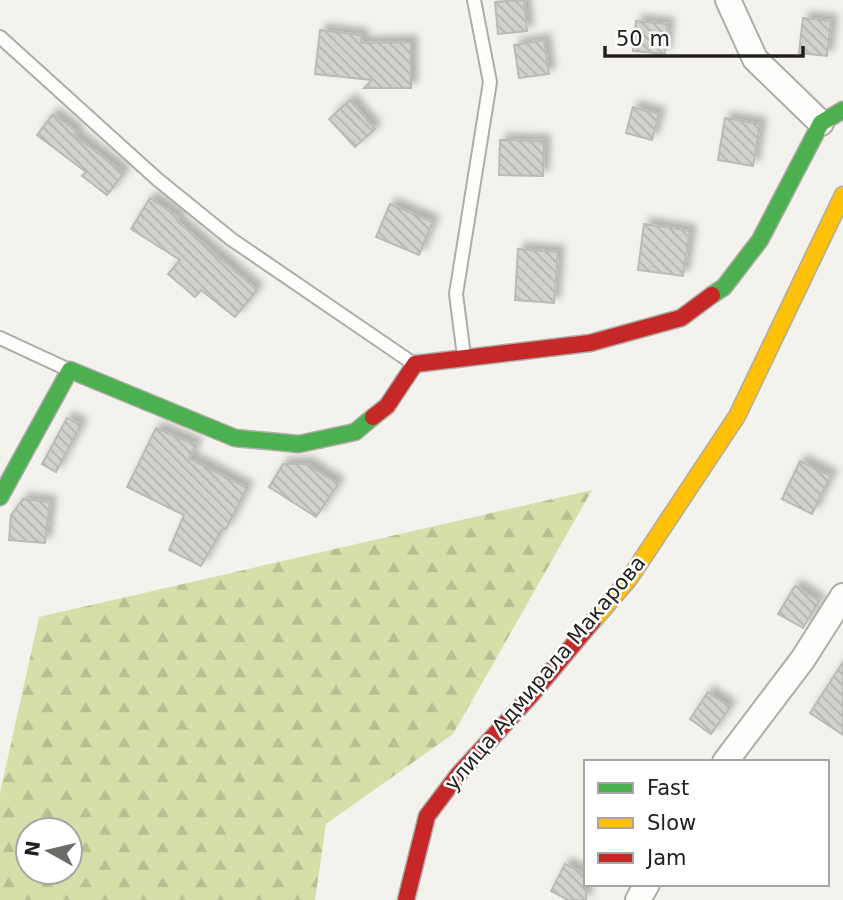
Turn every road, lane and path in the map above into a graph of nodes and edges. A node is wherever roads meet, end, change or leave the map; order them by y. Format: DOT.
graph roads {
  1 [pos="474,0"];
  2 [pos="728,0"];
  3 [pos="0,37"];
  4 [pos="843,110"];
  5 [pos="821,123"];
  6 [pos="843,195"];
  7 [pos="0,338"];
  8 [pos="464,357"];
  9 [pos="415,364"];
  10 [pos="70,370"];
  11 [pos="0,497"];
  12 [pos="843,596"];
  13 [pos="727,760"];
  14 [pos="406,900"];
  1 -- 8 [label="lane"];
  2 -- 5 [label="street"];
  3 -- 9 [label="lane"];
  4 -- 5 [label="street"];
  5 -- 8 [label="street"];
  6 -- 14 [label="street, улица Адмирала Макарова"];
  7 -- 10 [label="lane"];
  8 -- 9 [label="street"];
  9 -- 10 [label="street"];
  10 -- 11 [label="street"];
  12 -- 13 [label="street"];
}
